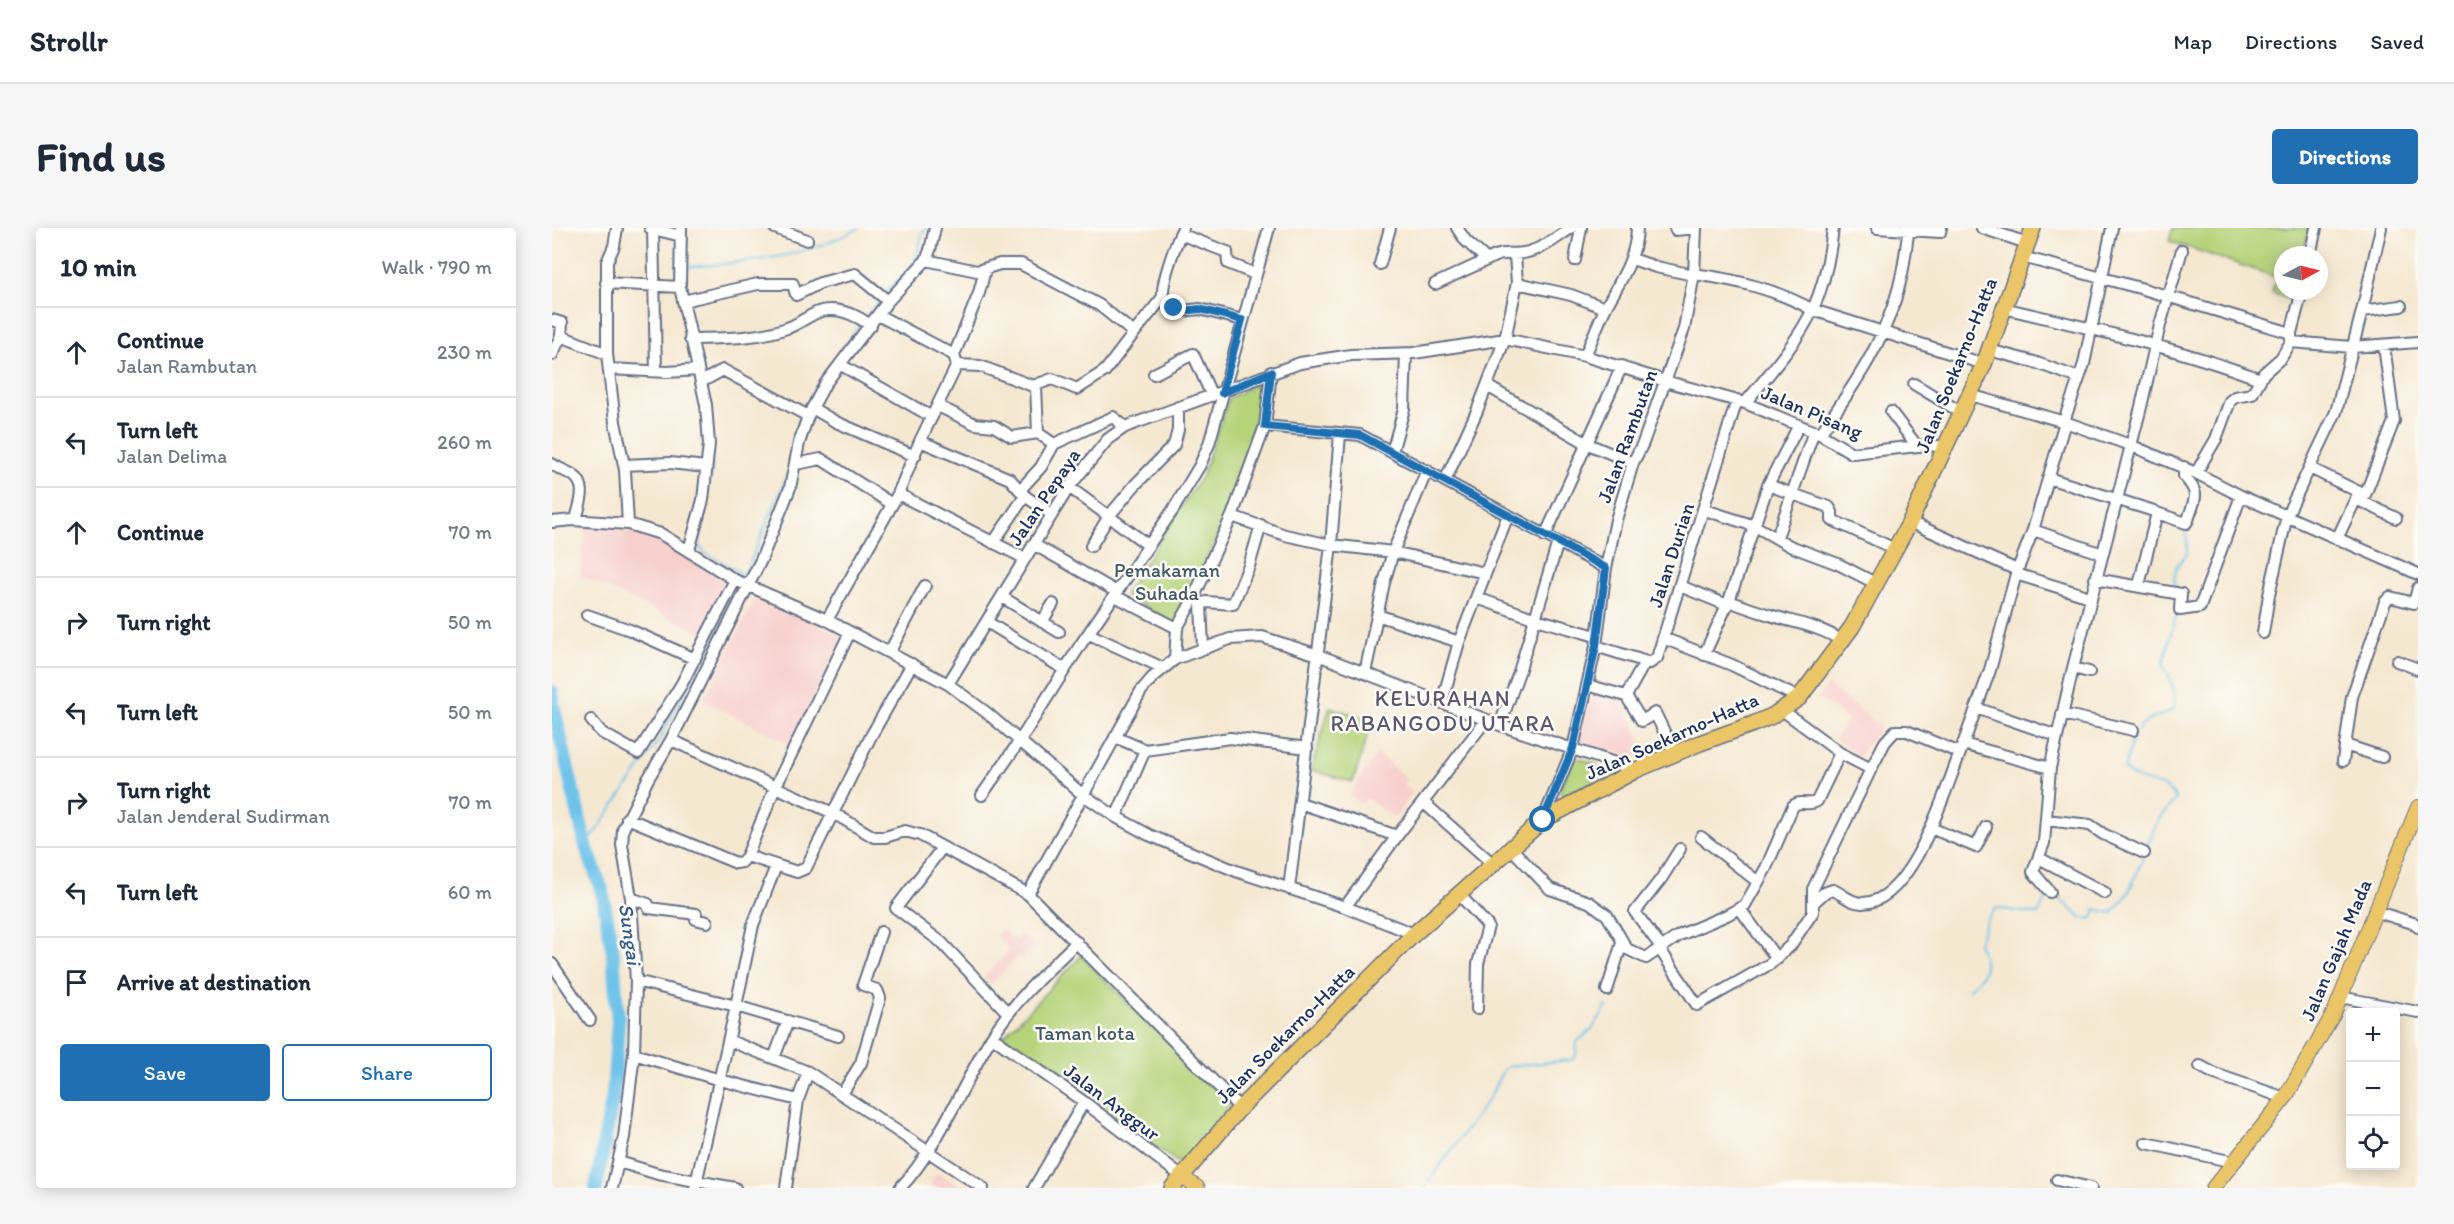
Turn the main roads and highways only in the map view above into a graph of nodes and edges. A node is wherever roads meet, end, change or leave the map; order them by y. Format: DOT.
graph roads {
  1 [pos="2027,243"];
  2 [pos="2418,807"];
  3 [pos="1176,1182"];
  4 [pos="1198,1188"];
  5 [pos="2213,1188"];
  1 -- 3 [label="highway, Jalan Soekarno-Hatta"];
  2 -- 5 [label="main road, Jalan Gajah Mada"];
  3 -- 4 [label="main road"];
}
